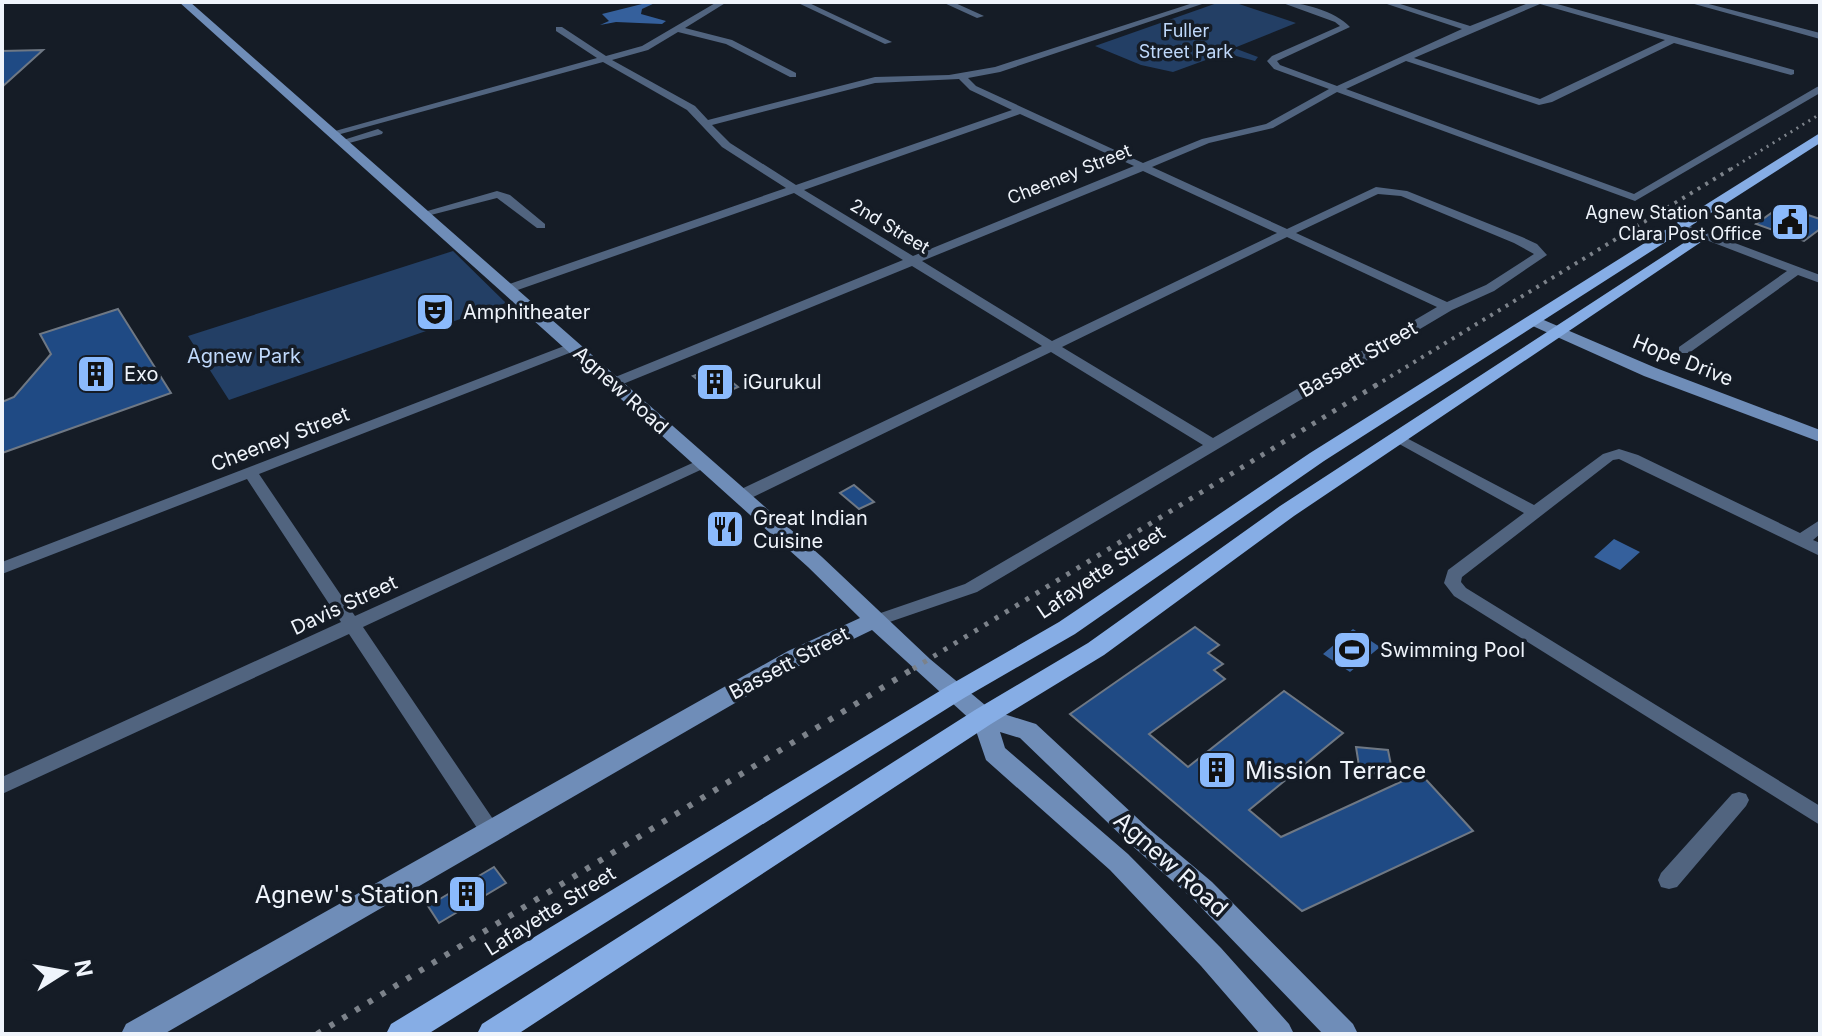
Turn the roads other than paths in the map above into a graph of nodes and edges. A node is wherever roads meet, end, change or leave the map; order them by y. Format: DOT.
graph roads {
  1 [pos="184,2"];
  2 [pos="723,2"];
  3 [pos="800,2"];
  4 [pos="946,2"];
  5 [pos="1204,2"];
  6 [pos="1284,2"];
  7 [pos="1385,2"];
  8 [pos="1539,2"];
  9 [pos="1691,2"];
  10 [pos="980,16"];
  11 [pos="559,29"];
  12 [pos="1470,29"];
  13 [pos="681,30"];
  14 [pos="1820,36"];
  15 [pos="1673,40"];
  16 [pos="888,42"];
  17 [pos="1409,59"];
  18 [pos="610,62"];
  19 [pos="1791,72"];
  20 [pos="793,75"];
  21 [pos="962,77"];
  22 [pos="1339,89"];
  23 [pos="1820,89"];
  24 [pos="1021,110"];
  25 [pos="707,123"];
  26 [pos="1820,137"];
  27 [pos="338,138"];
  28 [pos="1144,166"];
  29 [pos="795,189"];
  30 [pos="423,214"];
  31 [pos="541,226"];
  32 [pos="1679,226"];
  33 [pos="1289,233"];
  34 [pos="1702,235"];
  35 [pos="911,260"];
  36 [pos="1797,270"];
  37 [pos="1820,279"];
  38 [pos="508,289"];
  39 [pos="1447,307"];
  40 [pos="1532,320"];
  41 [pos="1556,331"];
  42 [pos="1051,346"];
  43 [pos="572,347"];
  44 [pos="1684,350"];
  45 [pos="613,383"];
  46 [pos="1820,436"];
  47 [pos="1397,437"];
  48 [pos="1212,444"];
  49 [pos="704,463"];
  50 [pos="250,472"];
  51 [pos="741,496"];
  52 [pos="1534,512"];
  53 [pos="1820,525"];
  54 [pos="1801,541"];
  55 [pos="1820,550"];
  56 [pos="2,568"];
  57 [pos="875,621"];
  58 [pos="352,625"];
  59 [pos="956,692"];
  60 [pos="983,717"];
  61 [pos="2,786"];
  62 [pos="1739,800"];
  63 [pos="1820,816"];
  64 [pos="490,831"];
  65 [pos="1669,880"];
  66 [pos="136,1034"];
  67 [pos="401,1034"];
  68 [pos="492,1034"];
  69 [pos="1279,1034"];
  70 [pos="1343,1034"];
  1 -- 27 [label="street, Agnew Road"];
  2 -- 13 [label="street"];
  3 -- 16 [label="street"];
  4 -- 10 [label="street"];
  5 -- 21 [label="street"];
  6 -- 22 [label="street"];
  7 -- 12 [label="street"];
  8 -- 12 [label="street, Cheeney Street"];
  8 -- 15 [label="street"];
  9 -- 14 [label="street"];
  11 -- 18 [label="street, 2nd Street"];
  12 -- 17 [label="street, Cheeney Street"];
  13 -- 18 [label="street"];
  13 -- 20 [label="street"];
  15 -- 17 [label="street"];
  15 -- 19 [label="street"];
  17 -- 22 [label="street, Cheeney Street"];
  18 -- 25 [label="street, 2nd Street"];
  18 -- 27 [label="street"];
  21 -- 24 [label="street"];
  21 -- 25 [label="street"];
  22 -- 23 [label="street"];
  22 -- 28 [label="street, Cheeney Street"];
  24 -- 28 [label="street"];
  24 -- 29 [label="street"];
  25 -- 29 [label="street, 2nd Street"];
  26 -- 32 [label="main road, Lafayette Street"];
  27 -- 30 [label="street, Agnew Road"];
  28 -- 33 [label="street"];
  28 -- 35 [label="street, Cheeney Street"];
  29 -- 35 [label="street, 2nd Street"];
  29 -- 38 [label="street"];
  30 -- 31 [label="street"];
  30 -- 38 [label="street, Agnew Road"];
  32 -- 34 [label="street"];
  32 -- 40 [label="main road, Lafayette Street"];
  33 -- 39 [label="street"];
  33 -- 39 [label="street, Bassett Street"];
  33 -- 42 [label="street"];
  34 -- 36 [label="street"];
  34 -- 41 [label="main road"];
  35 -- 42 [label="street, 2nd Street"];
  35 -- 45 [label="street, Cheeney Street"];
  36 -- 37 [label="street"];
  36 -- 44 [label="street"];
  38 -- 43 [label="street, Agnew Road"];
  39 -- 48 [label="street, Bassett Street"];
  40 -- 41 [label="street, Hope Drive"];
  40 -- 59 [label="main road, Lafayette Street"];
  41 -- 46 [label="street, Hope Drive"];
  41 -- 47 [label="main road"];
  42 -- 48 [label="street, 2nd Street"];
  42 -- 51 [label="street"];
  43 -- 45 [label="street, Agnew Road"];
  43 -- 50 [label="street, Cheeney Street"];
  45 -- 49 [label="street, Agnew Road"];
  47 -- 52 [label="street"];
  47 -- 60 [label="main road"];
  48 -- 57 [label="street, Bassett Street"];
  49 -- 51 [label="street, Agnew Road"];
  49 -- 58 [label="street, Davis Street"];
  50 -- 56 [label="street, Cheeney Street"];
  50 -- 58 [label="street"];
  51 -- 57 [label="street, Agnew Road"];
  52 -- 54 [label="street"];
  52 -- 63 [label="street"];
  53 -- 54 [label="street"];
  54 -- 55 [label="street"];
  57 -- 59 [label="street, Agnew Road"];
  57 -- 64 [label="street, Bassett Street"];
  58 -- 61 [label="street, Davis Street"];
  58 -- 64 [label="street"];
  59 -- 60 [label="street, Agnew Road"];
  59 -- 67 [label="main road, Lafayette Street"];
  60 -- 68 [label="main road"];
  60 -- 69 [label="street, Agnew Road"];
  60 -- 70 [label="street, Agnew Road"];
  62 -- 65 [label="street"];
  64 -- 66 [label="street, Bassett Street"];
}
